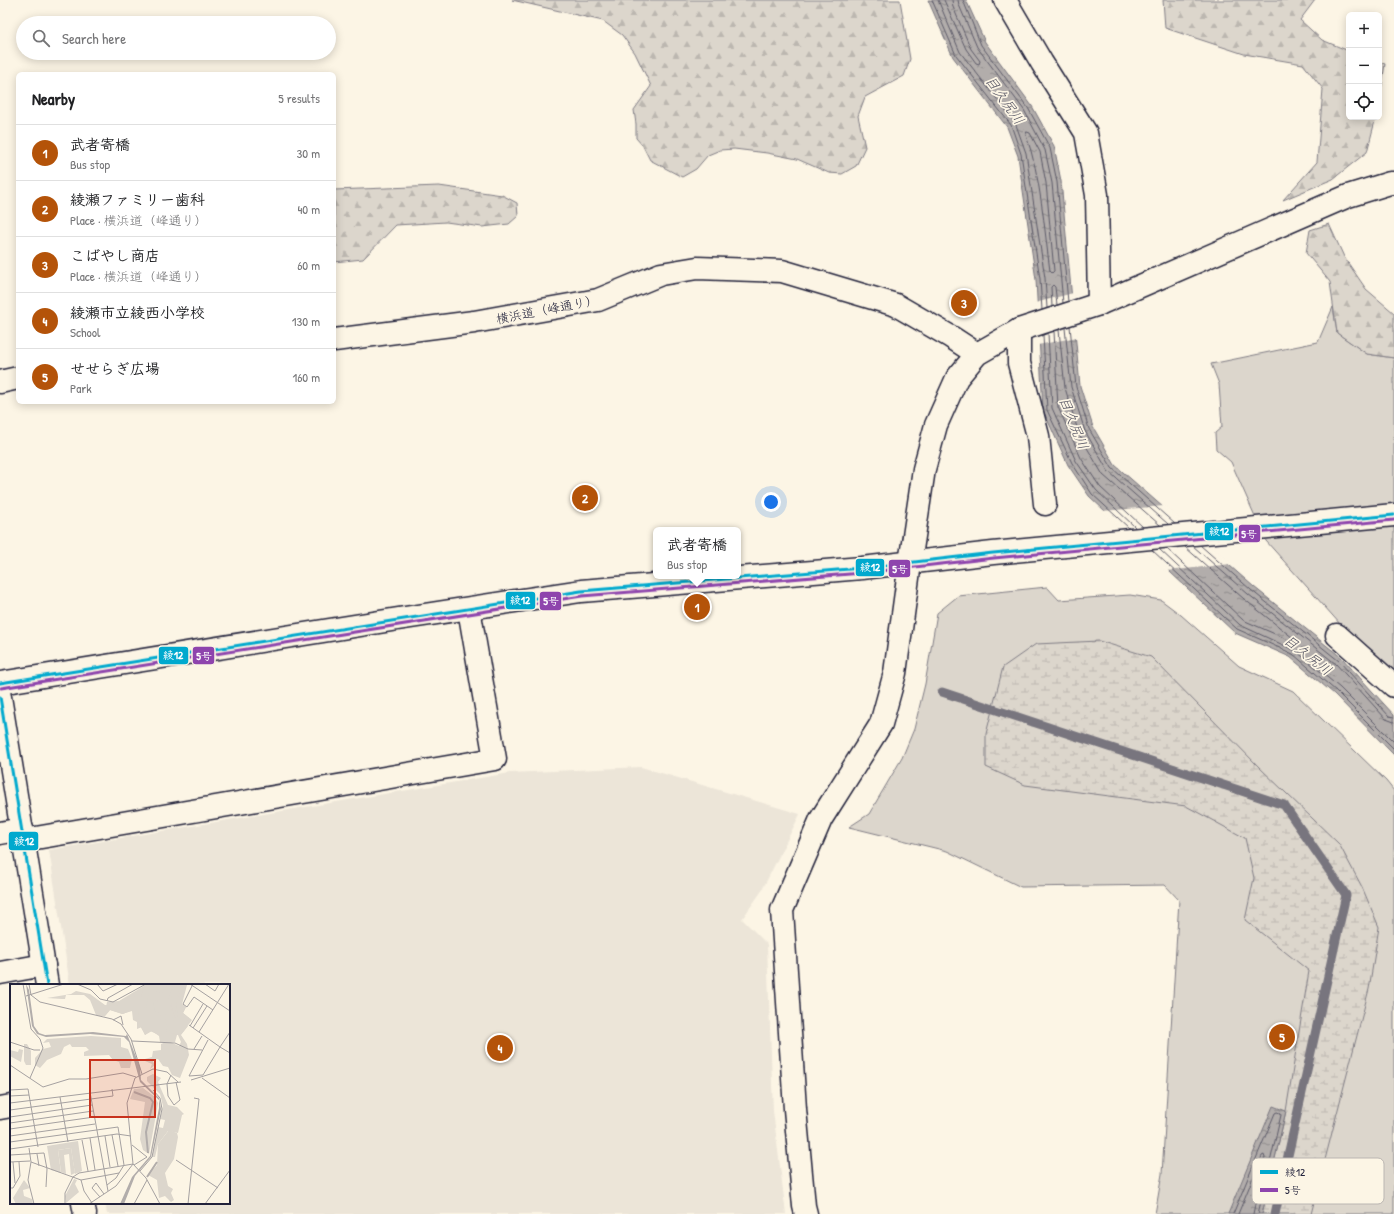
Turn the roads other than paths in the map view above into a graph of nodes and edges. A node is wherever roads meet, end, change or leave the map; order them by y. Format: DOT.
graph roads {
  1 [pos="1005,0"];
  2 [pos="1394,183"];
  3 [pos="1091,306"];
  4 [pos="1022,329"];
  5 [pos="336,340"];
  6 [pos="977,354"];
  7 [pos="16,378"];
  8 [pos="0,382"];
  9 [pos="1045,504"];
  10 [pos="1394,515"];
  11 [pos="910,563"];
  12 [pos="741,578"];
  13 [pos="733,579"];
  14 [pos="469,609"];
  15 [pos="1337,635"];
  16 [pos="0,683"];
  17 [pos="1394,686"];
  18 [pos="0,697"];
  19 [pos="0,833"];
  20 [pos="23,834"];
  21 [pos="0,973"];
  22 [pos="46,975"];
  23 [pos="10,1106"];
  24 [pos="0,1108"];
  25 [pos="83,1204"];
  26 [pos="85,1214"];
  27 [pos="806,1214"];
  1 -- 3 [label="street"];
  2 -- 3 [label="street"];
  3 -- 4 [label="street"];
  4 -- 6 [label="street"];
  4 -- 9 [label="street"];
  5 -- 6 [label="street, 横浜道（峰通り）"];
  6 -- 11 [label="street"];
  7 -- 8 [label="street"];
  10 -- 11 [label="street"];
  11 -- 12 [label="street"];
  11 -- 27 [label="street"];
  13 -- 14 [label="street"];
  14 -- 16 [label="street"];
  14 -- 20 [label="street"];
  15 -- 17 [label="street"];
  18 -- 20 [label="street"];
  19 -- 20 [label="street"];
  20 -- 22 [label="street"];
  21 -- 22 [label="street"];
  23 -- 24 [label="street"];
  25 -- 26 [label="street"];
}
